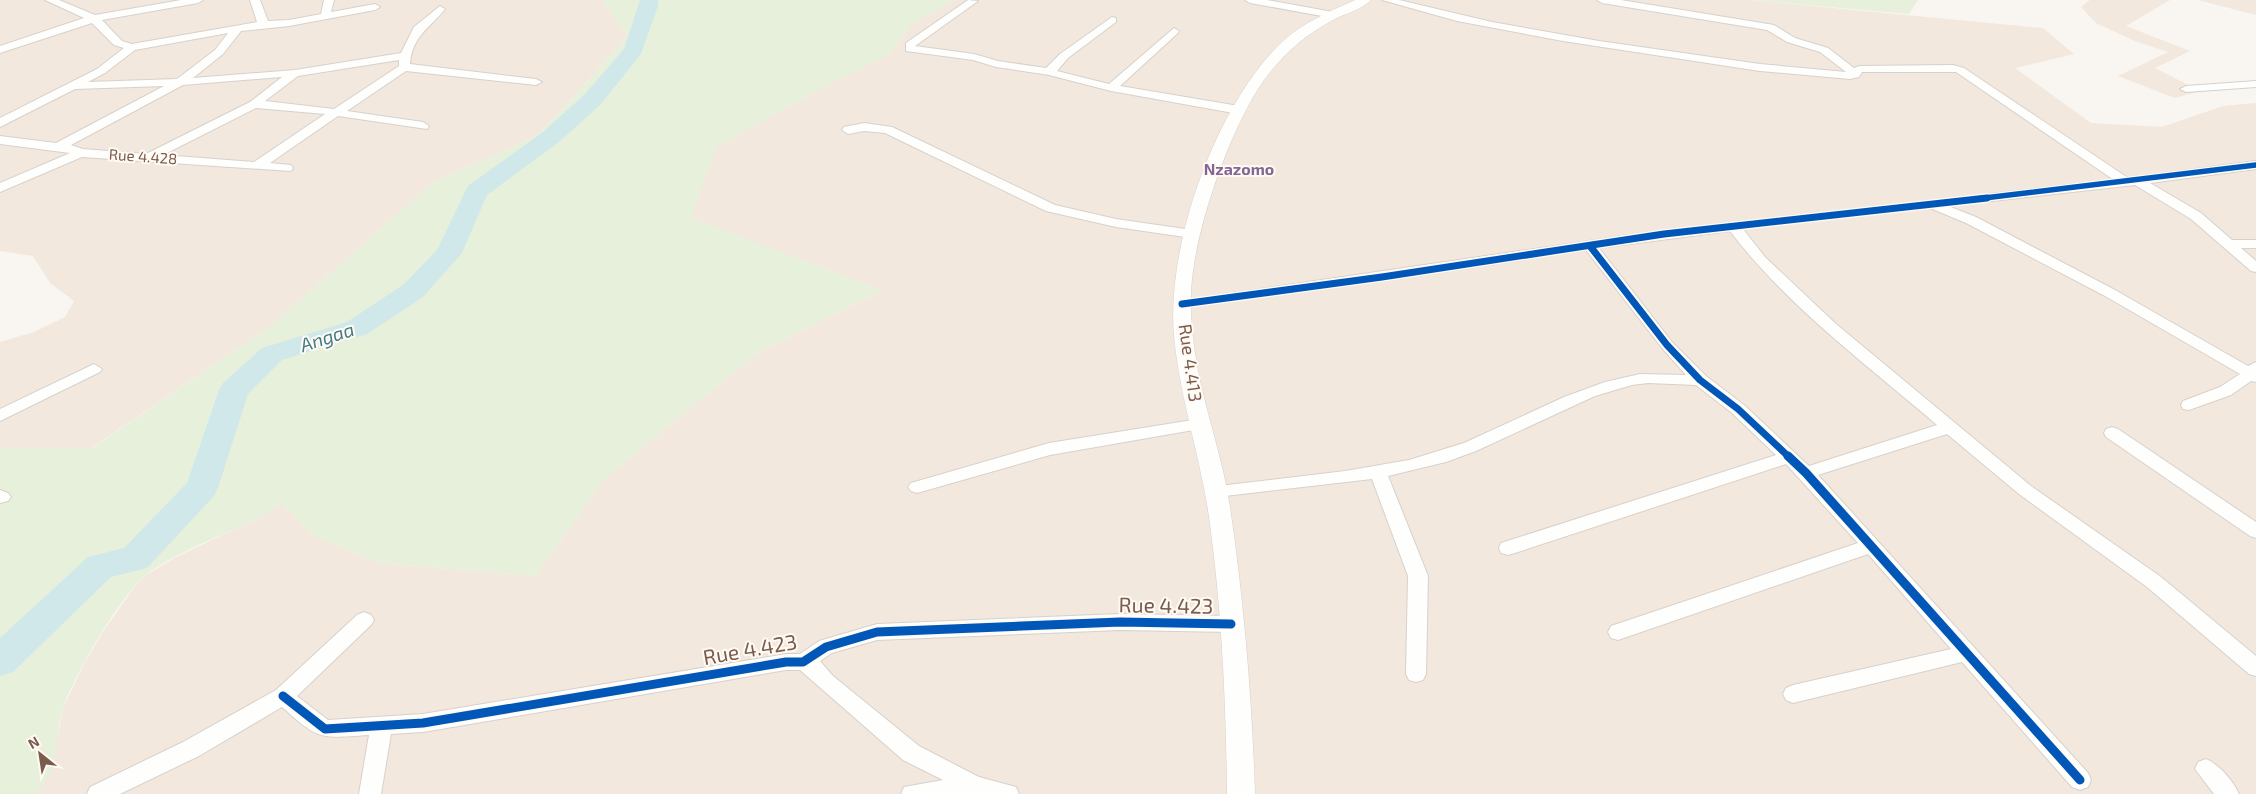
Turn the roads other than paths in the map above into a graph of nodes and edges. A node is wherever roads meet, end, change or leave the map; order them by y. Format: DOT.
graph roads {
  1 [pos="50,0"];
  2 [pos="198,0"];
  3 [pos="255,0"];
  4 [pos="329,0"];
  5 [pos="1250,0"];
  6 [pos="1365,0"];
  7 [pos="1387,0"];
  8 [pos="1602,0"];
  9 [pos="973,1"];
  10 [pos="375,7"];
  11 [pos="440,9"];
  12 [pos="1333,15"];
  13 [pos="327,16"];
  14 [pos="92,18"];
  15 [pos="1112,20"];
  16 [pos="262,24"];
  17 [pos="237,29"];
  18 [pos="1174,31"];
  19 [pos="132,47"];
  20 [pos="0,50"];
  21 [pos="404,62"];
  22 [pos="1048,72"];
  23 [pos="295,73"];
  24 [pos="1855,75"];
  25 [pos="180,82"];
  26 [pos="536,82"];
  27 [pos="2256,84"];
  28 [pos="71,87"];
  29 [pos="1111,88"];
  30 [pos="2186,89"];
  31 [pos="254,104"];
  32 [pos="1239,110"];
  33 [pos="337,113"];
  34 [pos="0,123"];
  35 [pos="423,126"];
  36 [pos="848,130"];
  37 [pos="0,140"];
  38 [pos="57,148"];
  39 [pos="80,153"];
  40 [pos="149,158"];
  41 [pos="258,165"];
  42 [pos="287,168"];
  43 [pos="2252,168"];
  44 [pos="2132,181"];
  45 [pos="0,188"];
  46 [pos="1932,204"];
  47 [pos="1734,226"];
  48 [pos="1192,234"];
  49 [pos="2230,244"];
  50 [pos="2256,244"];
  51 [pos="1590,246"];
  52 [pos="2256,268"];
  53 [pos="1182,304"];
  54 [pos="94,369"];
  55 [pos="2254,372"];
  56 [pos="1700,380"];
  57 [pos="2189,405"];
  58 [pos="0,416"];
  59 [pos="1199,424"];
  60 [pos="1950,427"];
  61 [pos="2112,433"];
  62 [pos="1789,456"];
  63 [pos="1378,473"];
  64 [pos="1806,473"];
  65 [pos="917,487"];
  66 [pos="1216,491"];
  67 [pos="2256,531"];
  68 [pos="1871,546"];
  69 [pos="1508,548"];
  70 [pos="364,620"];
  71 [pos="1231,624"];
  72 [pos="1618,632"];
  73 [pos="1967,653"];
  74 [pos="803,662"];
  75 [pos="2256,668"];
  76 [pos="1416,674"];
  77 [pos="1793,694"];
  78 [pos="283,696"];
  79 [pos="382,725"];
  80 [pos="2206,769"];
  81 [pos="2080,780"];
  82 [pos="975,786"];
  83 [pos="98,794"];
  84 [pos="370,794"];
  85 [pos="912,794"];
  86 [pos="1008,794"];
  87 [pos="1241,794"];
  88 [pos="2228,794"];
  1 -- 14 [label="street"];
  2 -- 14 [label="street"];
  3 -- 16 [label="street"];
  4 -- 13 [label="street"];
  5 -- 12 [label="street"];
  6 -- 12 [label="street, Rue 4.413"];
  7 -- 24 [label="street"];
  8 -- 24 [label="street"];
  9 -- 22 [label="street"];
  10 -- 13 [label="street"];
  11 -- 21 [label="street"];
  12 -- 32 [label="street, Rue 4.413"];
  13 -- 16 [label="street"];
  14 -- 19 [label="street"];
  14 -- 20 [label="street"];
  15 -- 22 [label="street"];
  16 -- 17 [label="street"];
  17 -- 19 [label="street"];
  17 -- 25 [label="street"];
  18 -- 29 [label="street"];
  19 -- 28 [label="street"];
  21 -- 23 [label="street"];
  21 -- 26 [label="street"];
  21 -- 33 [label="street"];
  22 -- 29 [label="street"];
  23 -- 25 [label="street"];
  23 -- 31 [label="street"];
  24 -- 44 [label="street"];
  25 -- 28 [label="street"];
  25 -- 38 [label="street"];
  27 -- 30 [label="street"];
  28 -- 34 [label="street"];
  29 -- 32 [label="street"];
  31 -- 33 [label="street"];
  31 -- 40 [label="street"];
  32 -- 48 [label="street, Rue 4.413"];
  33 -- 35 [label="street"];
  33 -- 41 [label="street"];
  36 -- 48 [label="street"];
  37 -- 38 [label="street, Rue 4.428"];
  38 -- 39 [label="street, Rue 4.428"];
  39 -- 40 [label="street, Rue 4.428"];
  39 -- 45 [label="street"];
  40 -- 41 [label="street, Rue 4.428"];
  41 -- 42 [label="street, Rue 4.428"];
  43 -- 44 [label="street"];
  44 -- 46 [label="street"];
  44 -- 49 [label="street"];
  46 -- 47 [label="street"];
  46 -- 55 [label="street"];
  47 -- 51 [label="street"];
  47 -- 60 [label="street"];
  48 -- 53 [label="street, Rue 4.413"];
  49 -- 50 [label="street"];
  49 -- 52 [label="street"];
  51 -- 53 [label="street"];
  51 -- 56 [label="street"];
  53 -- 59 [label="street, Rue 4.413"];
  54 -- 58 [label="street"];
  55 -- 57 [label="street"];
  56 -- 62 [label="street"];
  56 -- 63 [label="street"];
  59 -- 65 [label="street"];
  59 -- 66 [label="street, Rue 4.413"];
  60 -- 64 [label="street"];
  60 -- 75 [label="street"];
  61 -- 67 [label="street"];
  62 -- 64 [label="street"];
  62 -- 69 [label="street"];
  63 -- 66 [label="street"];
  63 -- 76 [label="street"];
  64 -- 68 [label="street"];
  66 -- 71 [label="street, Rue 4.413"];
  68 -- 72 [label="street"];
  68 -- 73 [label="street"];
  70 -- 78 [label="street"];
  71 -- 74 [label="street, Rue 4.423"];
  71 -- 87 [label="street, Rue 4.413"];
  73 -- 77 [label="street"];
  73 -- 81 [label="street"];
  74 -- 79 [label="street, Rue 4.423"];
  74 -- 82 [label="street"];
  78 -- 79 [label="street, Rue 4.423"];
  78 -- 83 [label="street"];
  79 -- 84 [label="street"];
  80 -- 88 [label="street"];
  82 -- 85 [label="street"];
  82 -- 86 [label="street"];
}
